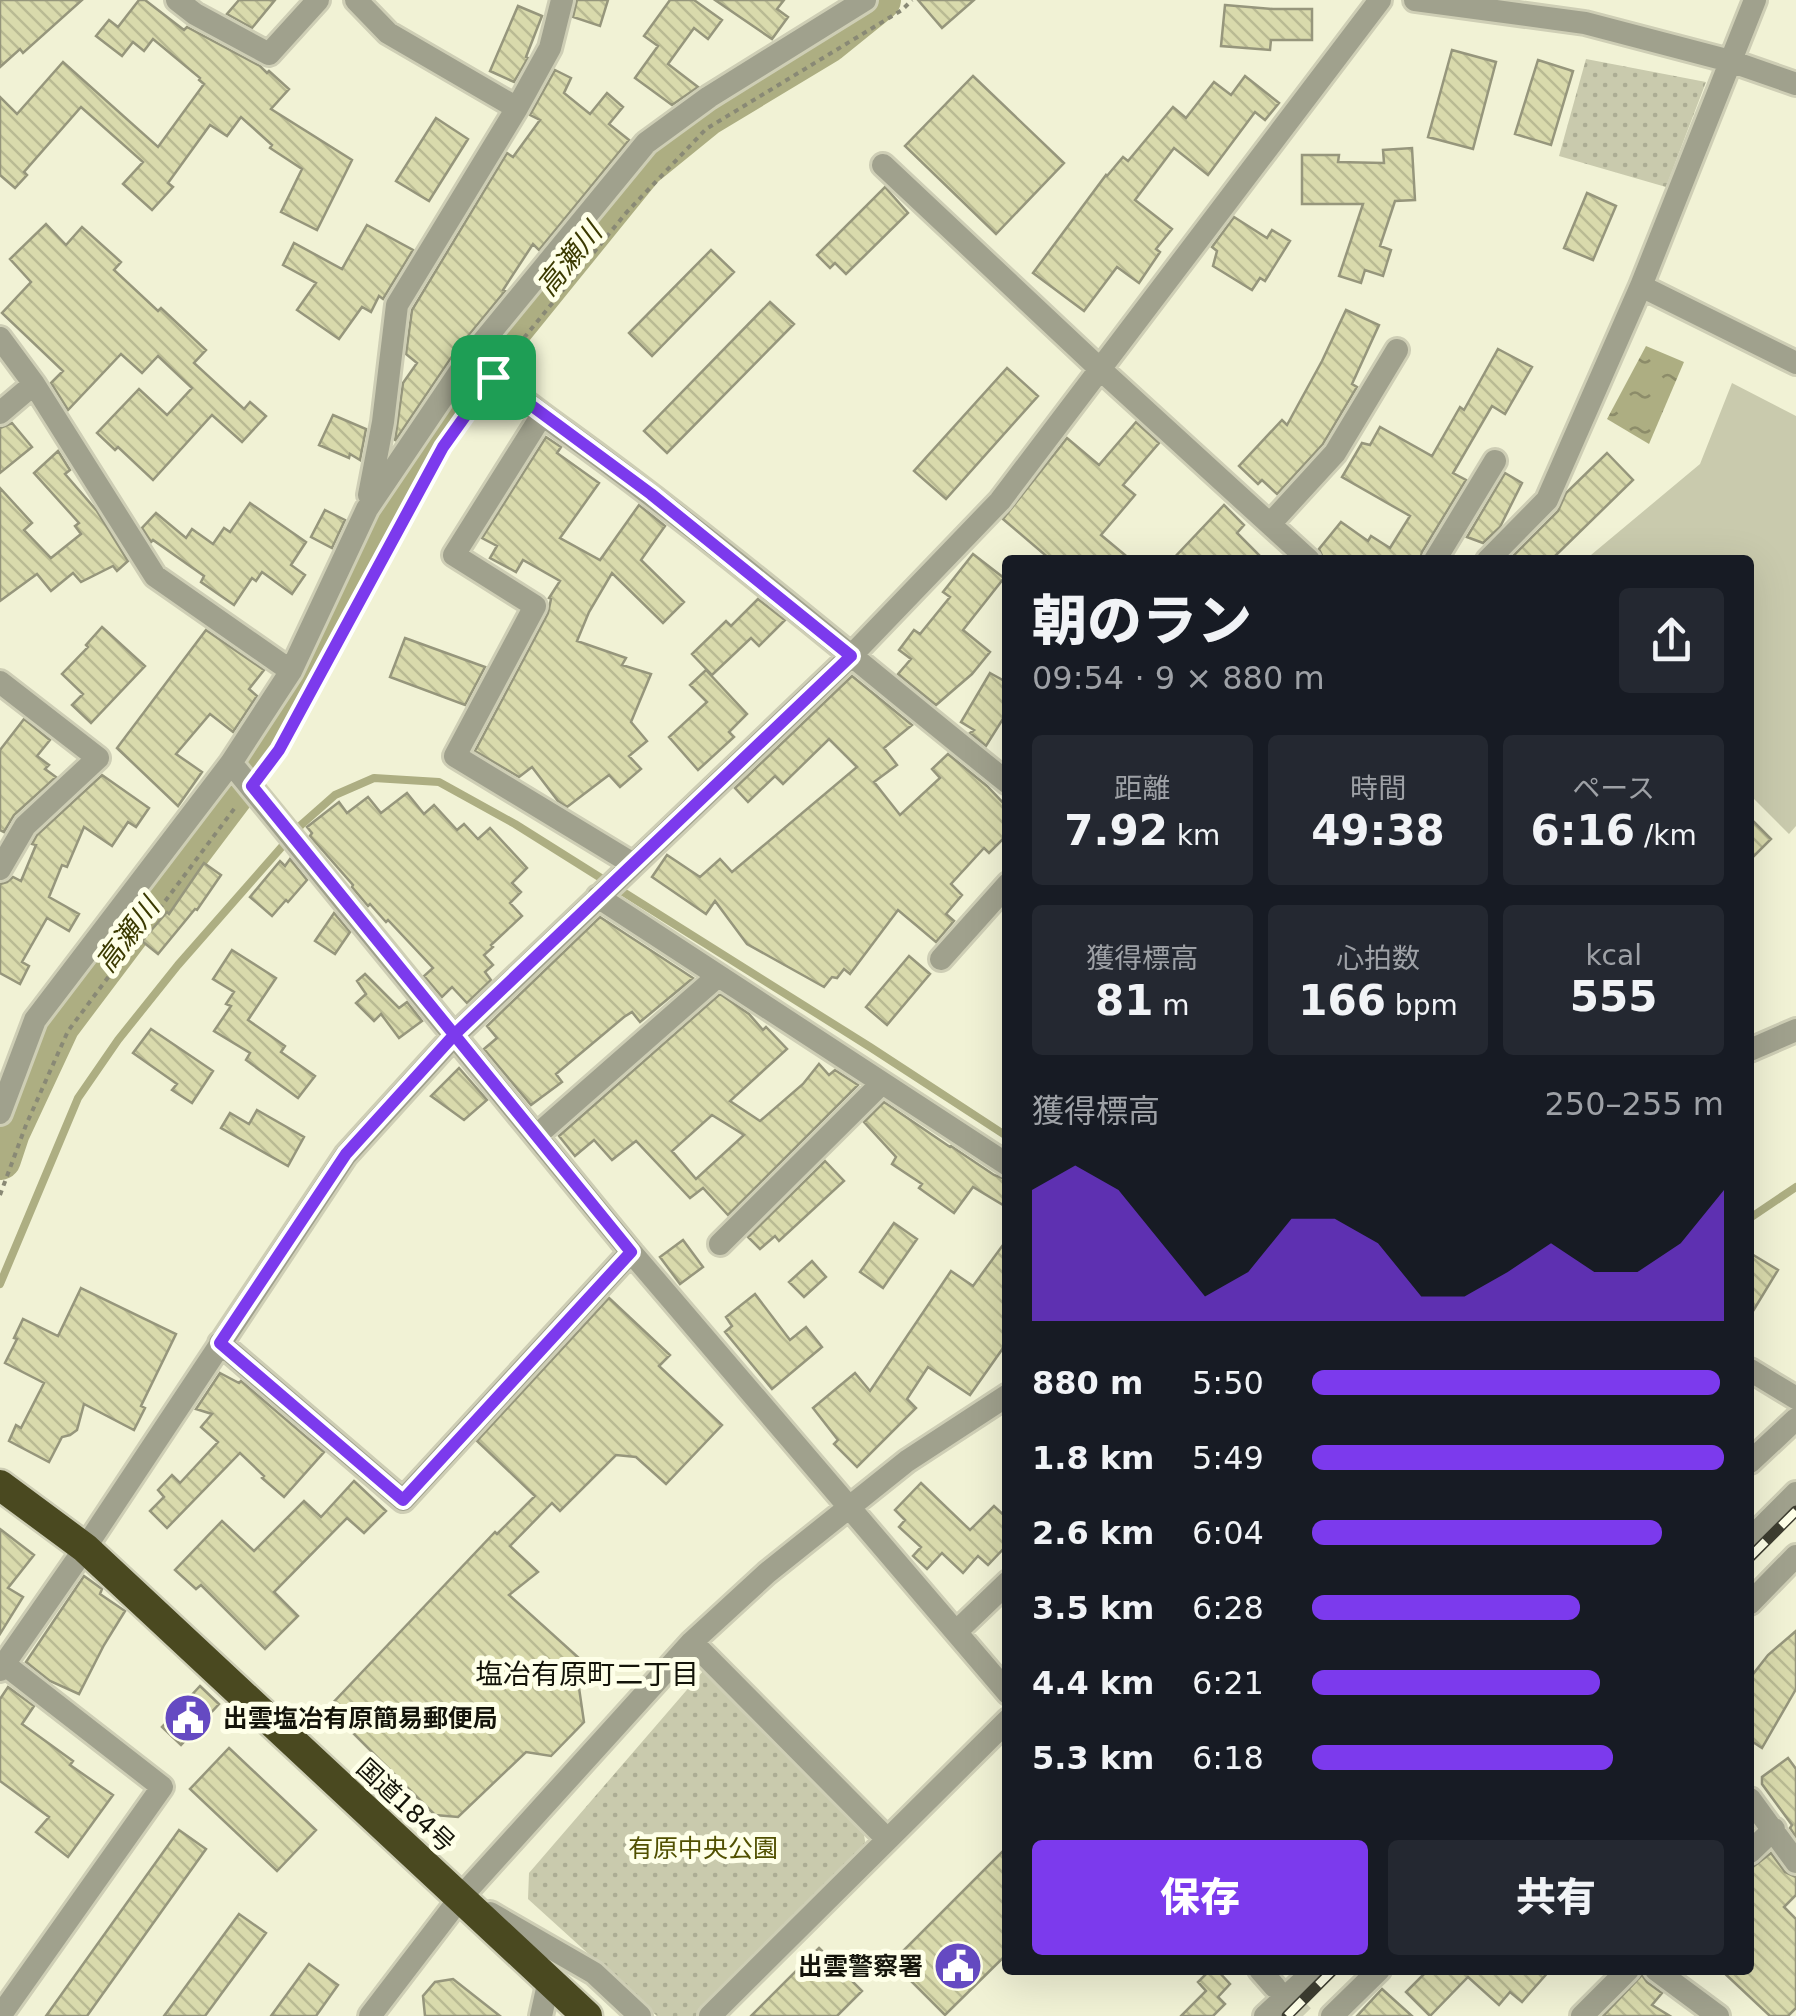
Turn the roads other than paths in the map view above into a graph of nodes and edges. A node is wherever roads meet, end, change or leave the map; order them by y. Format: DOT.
graph roads {
  1 [pos="177,0"];
  2 [pos="318,0"];
  3 [pos="356,0"];
  4 [pos="562,0"];
  5 [pos="865,0"];
  6 [pos="1380,0"];
  7 [pos="1415,0"];
  8 [pos="1755,0"];
  9 [pos="1730,61"];
  10 [pos="1796,84"];
  11 [pos="517,108"];
  12 [pos="882,165"];
  13 [pos="1641,286"];
  14 [pos="0,338"];
  15 [pos="1397,350"];
  16 [pos="467,360"];
  17 [pos="1796,363"];
  18 [pos="1100,370"];
  19 [pos="34,384"];
  20 [pos="0,413"];
  21 [pos="542,415"];
  22 [pos="1495,461"];
  23 [pos="367,508"];
  24 [pos="1270,524"];
  25 [pos="1304,555"];
  26 [pos="1438,555"];
  27 [pos="1493,555"];
  28 [pos="851,656"];
  29 [pos="290,671"];
  30 [pos="0,682"];
  31 [pos="231,762"];
  32 [pos="1002,778"];
  33 [pos="633,864"];
  34 [pos="0,869"];
  35 [pos="1002,891"];
  36 [pos="598,897"];
  37 [pos="941,959"];
  38 [pos="718,976"];
  39 [pos="1796,1030"];
  40 [pos="455,1034"];
  41 [pos="1754,1048"];
  42 [pos="882,1084"];
  43 [pos="0,1113"];
  44 [pos="536,1135"];
  45 [pos="1002,1160"];
  46 [pos="720,1244"];
  47 [pos="631,1252"];
  48 [pos="220,1343"];
  49 [pos="1754,1372"];
  50 [pos="1796,1398"];
  51 [pos="1002,1399"];
  52 [pos="1796,1418"];
  53 [pos="1754,1458"];
  54 [pos="0,1485"];
  55 [pos="1796,1493"];
  56 [pos="848,1506"];
  57 [pos="1754,1535"];
  58 [pos="85,1548"];
  59 [pos="1796,1556"];
  60 [pos="1002,1588"];
  61 [pos="1754,1599"];
  62 [pos="956,1632"];
  63 [pos="692,1642"];
  64 [pos="2,1667"];
  65 [pos="1002,1686"];
  66 [pos="1002,1726"];
  67 [pos="1754,1804"];
  68 [pos="1774,1829"];
  69 [pos="887,1840"];
  70 [pos="1754,1848"];
  71 [pos="1796,1862"];
  72 [pos="461,1897"];
  73 [pos="1374,1975"];
  74 [pos="1623,1975"];
  75 [pos="1663,1975"];
  76 [pos="1288,1976"];
  77 [pos="549,1980"];
  78 [pos="0,2016"];
  79 [pos="370,2016"];
  80 [pos="541,2016"];
  81 [pos="587,2016"];
  82 [pos="640,2016"];
  83 [pos="710,2016"];
  84 [pos="1265,2016"];
  85 [pos="1332,2016"];
  86 [pos="1582,2016"];
  87 [pos="1718,2016"];
  1 -- 2 [label="street"];
  3 -- 11 [label="street"];
  4 -- 11 [label="street"];
  5 -- 16 [label="street"];
  6 -- 18 [label="street"];
  7 -- 9 [label="street"];
  8 -- 9 [label="street"];
  9 -- 10 [label="street"];
  9 -- 13 [label="street"];
  11 -- 23 [label="street"];
  12 -- 18 [label="street"];
  13 -- 17 [label="street"];
  13 -- 27 [label="street"];
  14 -- 19 [label="street"];
  15 -- 24 [label="street"];
  16 -- 21 [label="street"];
  16 -- 23 [label="street"];
  18 -- 24 [label="street"];
  18 -- 28 [label="street"];
  19 -- 20 [label="street"];
  19 -- 29 [label="street"];
  21 -- 28 [label="street"];
  21 -- 33 [label="street"];
  22 -- 26 [label="street"];
  23 -- 29 [label="street"];
  24 -- 25 [label="street"];
  28 -- 32 [label="street"];
  28 -- 33 [label="street"];
  29 -- 31 [label="street"];
  30 -- 34 [label="street"];
  31 -- 40 [label="street"];
  31 -- 43 [label="street"];
  33 -- 36 [label="street"];
  35 -- 37 [label="street"];
  36 -- 38 [label="street"];
  36 -- 40 [label="street"];
  38 -- 42 [label="street"];
  38 -- 44 [label="street"];
  39 -- 41 [label="street"];
  40 -- 44 [label="street"];
  40 -- 48 [label="street"];
  42 -- 45 [label="street"];
  42 -- 46 [label="street"];
  44 -- 47 [label="street"];
  47 -- 48 [label="street"];
  47 -- 56 [label="street"];
  48 -- 58 [label="street"];
  49 -- 50 [label="street"];
  51 -- 56 [label="street"];
  52 -- 53 [label="street"];
  54 -- 58 [label="highway, 国道184号"];
  55 -- 57 [label="street"];
  56 -- 62 [label="street"];
  56 -- 63 [label="street"];
  58 -- 64 [label="street"];
  58 -- 72 [label="highway, 国道184号"];
  59 -- 61 [label="street"];
  60 -- 62 [label="street"];
  62 -- 65 [label="street"];
  63 -- 69 [label="street"];
  63 -- 72 [label="street"];
  64 -- 78 [label="street"];
  66 -- 69 [label="street"];
  67 -- 68 [label="street"];
  68 -- 70 [label="street"];
  68 -- 71 [label="street"];
  69 -- 83 [label="street"];
  72 -- 77 [label="highway, 国道184号"];
  72 -- 79 [label="street"];
  72 -- 82 [label="street"];
  73 -- 85 [label="street"];
  74 -- 86 [label="street"];
  75 -- 87 [label="street"];
  76 -- 84 [label="street"];
  77 -- 80 [label="street"];
  77 -- 81 [label="highway, 国道184号"];
}
